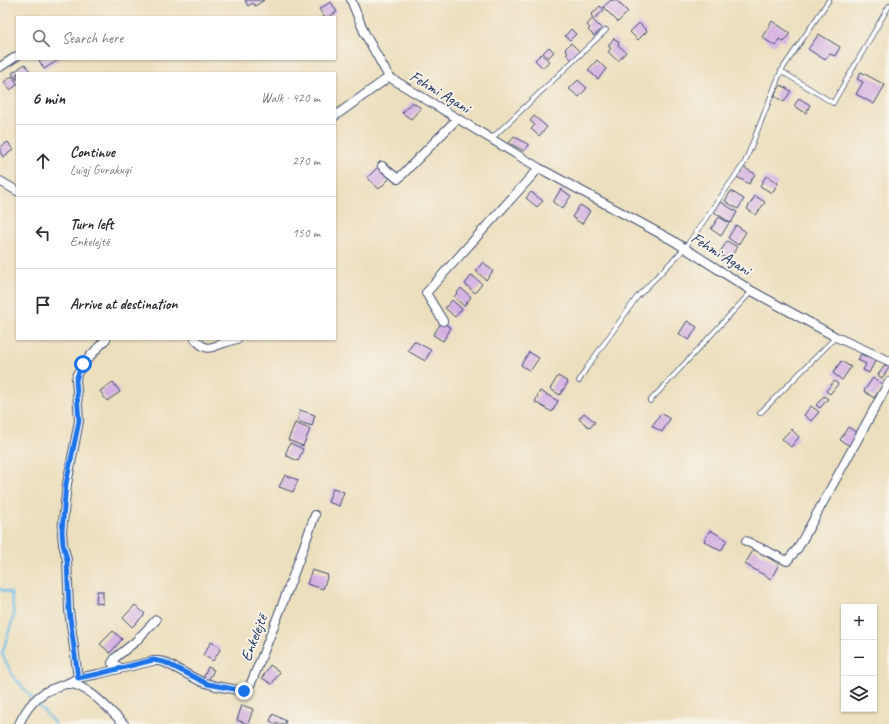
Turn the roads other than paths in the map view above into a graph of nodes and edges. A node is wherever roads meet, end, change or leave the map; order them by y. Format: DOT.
graph roads {
  1 [pos="350,0"];
  2 [pos="829,0"];
  3 [pos="889,6"];
  4 [pos="606,30"];
  5 [pos="16,57"];
  6 [pos="0,67"];
  7 [pos="781,71"];
  8 [pos="389,77"];
  9 [pos="336,115"];
  10 [pos="457,119"];
  11 [pos="491,140"];
  12 [pos="382,166"];
  13 [pos="539,168"];
  14 [pos="0,181"];
  15 [pos="16,190"];
  16 [pos="685,248"];
  17 [pos="752,291"];
  18 [pos="443,321"];
  19 [pos="836,337"];
  20 [pos="105,340"];
  21 [pos="196,340"];
  22 [pos="234,340"];
  23 [pos="889,361"];
  24 [pos="579,382"];
  25 [pos="889,382"];
  26 [pos="650,401"];
  27 [pos="760,413"];
  28 [pos="315,515"];
  29 [pos="746,541"];
  30 [pos="156,620"];
  31 [pos="121,668"];
  32 [pos="78,678"];
  33 [pos="66,684"];
  34 [pos="19,724"];
  35 [pos="124,724"];
  1 -- 8 [label="street"];
  2 -- 7 [label="lane"];
  3 -- 7 [label="lane"];
  4 -- 11 [label="lane"];
  5 -- 6 [label="street"];
  7 -- 16 [label="lane"];
  8 -- 9 [label="street"];
  8 -- 10 [label="street, Fehmi Agani"];
  10 -- 11 [label="street, Fehmi Agani"];
  10 -- 12 [label="street"];
  11 -- 13 [label="street, Fehmi Agani"];
  13 -- 16 [label="street, Fehmi Agani"];
  13 -- 18 [label="street"];
  14 -- 15 [label="street"];
  16 -- 17 [label="street, Fehmi Agani"];
  16 -- 24 [label="lane"];
  17 -- 19 [label="street, Fehmi Agani"];
  17 -- 26 [label="lane"];
  19 -- 23 [label="street, Fehmi Agani"];
  19 -- 27 [label="lane"];
  20 -- 32 [label="street"];
  21 -- 22 [label="street"];
  25 -- 29 [label="street"];
  28 -- 31 [label="street, Enkelejtë"];
  30 -- 31 [label="street"];
  31 -- 32 [label="street, Enkelejtë"];
  32 -- 33 [label="street, Enkelejtë"];
  33 -- 34 [label="street, Enkelejtë"];
  33 -- 35 [label="street"];
}
